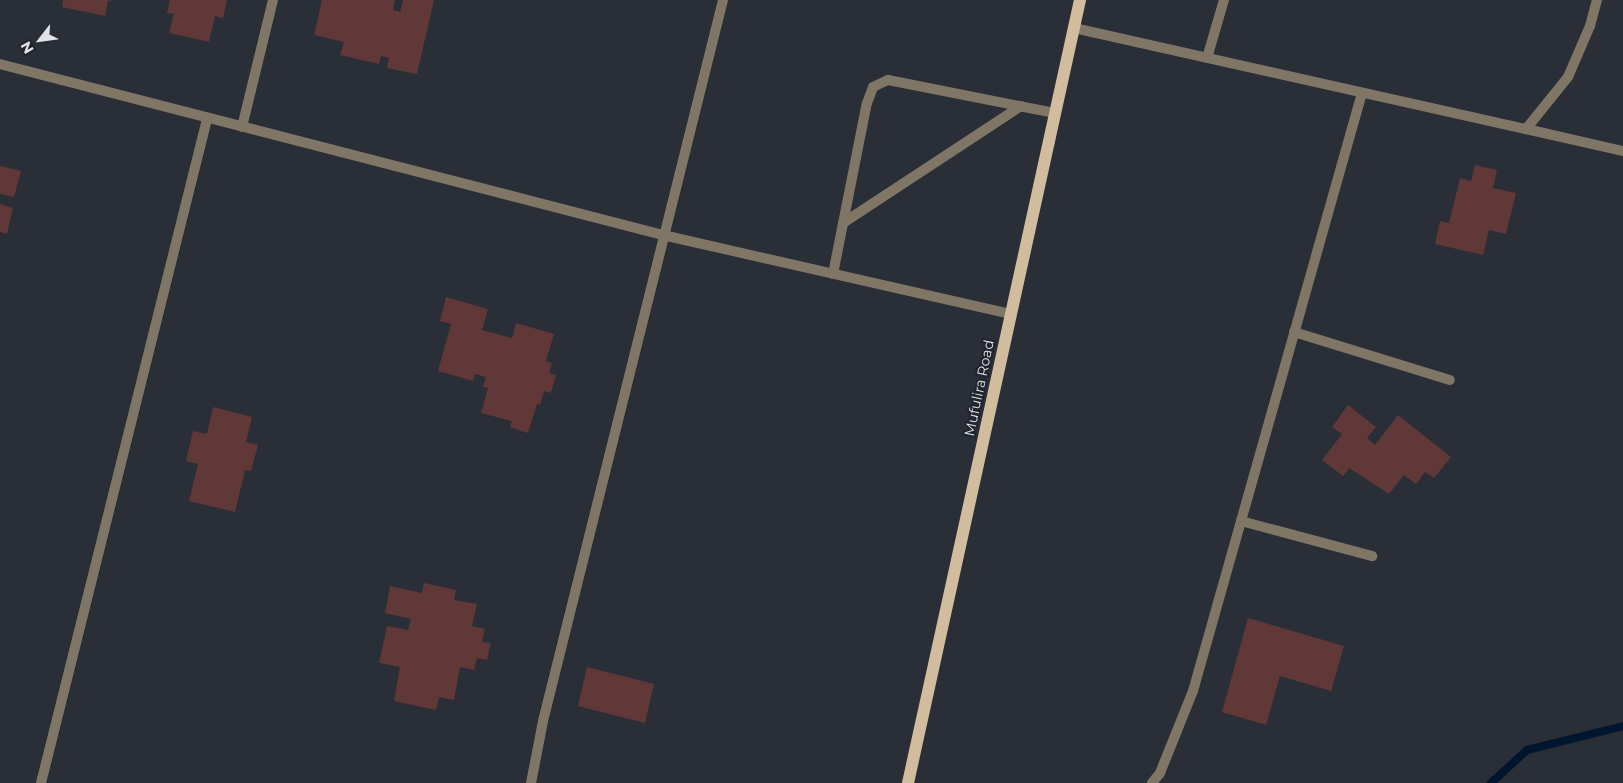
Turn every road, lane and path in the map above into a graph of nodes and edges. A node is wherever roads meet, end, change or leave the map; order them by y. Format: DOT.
graph roads {
  1 [pos="273,0"];
  2 [pos="723,0"];
  3 [pos="1080,0"];
  4 [pos="1224,0"];
  5 [pos="1597,0"];
  6 [pos="1074,28"];
  7 [pos="1207,58"];
  8 [pos="0,64"];
  9 [pos="1362,93"];
  10 [pos="1021,106"];
  11 [pos="1055,113"];
  12 [pos="207,119"];
  13 [pos="242,127"];
  14 [pos="1526,129"];
  15 [pos="1623,151"];
  16 [pos="843,223"];
  17 [pos="667,236"];
  18 [pos="833,274"];
  19 [pos="1011,314"];
  20 [pos="1294,332"];
  21 [pos="1450,380"];
  22 [pos="1241,521"];
  23 [pos="1372,556"];
  24 [pos="41,783"];
  25 [pos="531,783"];
  26 [pos="908,783"];
  27 [pos="1152,783"];
  1 -- 13 [label="street"];
  2 -- 17 [label="street"];
  3 -- 6 [label="main road, Mufulira Road"];
  4 -- 7 [label="street"];
  5 -- 14 [label="street"];
  6 -- 7 [label="street"];
  6 -- 11 [label="main road, Mufulira Road"];
  7 -- 9 [label="street"];
  8 -- 12 [label="street"];
  9 -- 14 [label="street"];
  9 -- 20 [label="street"];
  10 -- 11 [label="street"];
  10 -- 16 [label="street"];
  10 -- 16 [label="street"];
  11 -- 19 [label="main road, Mufulira Road"];
  12 -- 13 [label="street"];
  12 -- 24 [label="street"];
  13 -- 17 [label="street"];
  14 -- 15 [label="street"];
  16 -- 18 [label="street"];
  17 -- 18 [label="street"];
  17 -- 25 [label="street"];
  18 -- 19 [label="street"];
  19 -- 26 [label="main road, Mufulira Road"];
  20 -- 21 [label="street"];
  20 -- 22 [label="street"];
  22 -- 23 [label="street"];
  22 -- 27 [label="street"];
}
